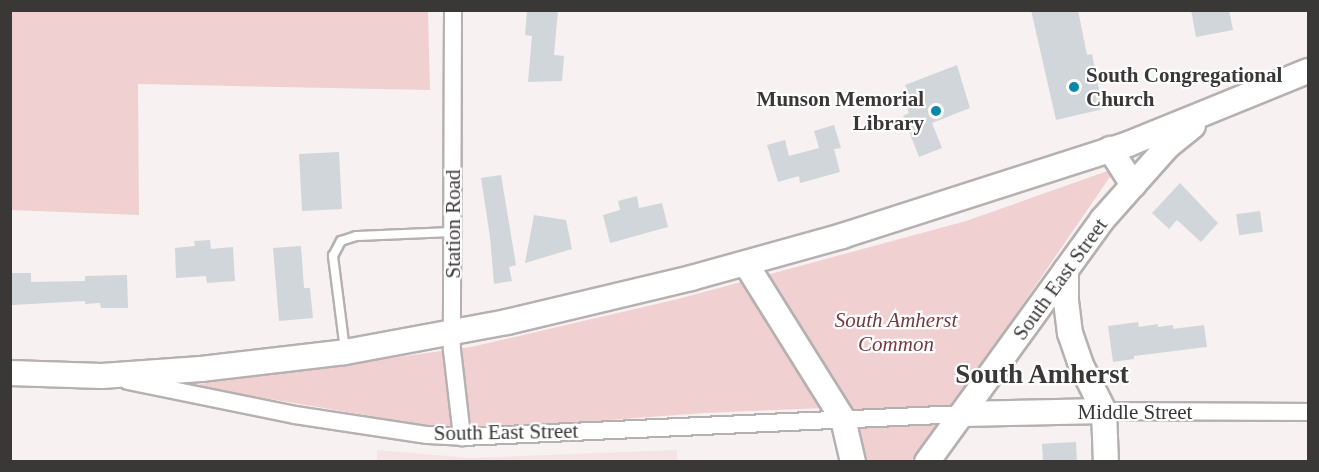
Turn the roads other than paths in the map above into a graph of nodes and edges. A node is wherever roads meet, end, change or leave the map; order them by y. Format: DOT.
graph roads {
  1 [pos="453,10"];
  2 [pos="1308,71"];
  3 [pos="1232,102"];
  4 [pos="1110,149"];
  5 [pos="1133,185"];
  6 [pos="453,232"];
  7 [pos="746,264"];
  8 [pos="1066,270"];
  9 [pos="452,332"];
  10 [pos="345,352"];
  11 [pos="10,373"];
  12 [pos="102,376"];
  13 [pos="1104,411"];
  14 [pos="1308,412"];
  15 [pos="962,414"];
  16 [pos="843,419"];
  17 [pos="462,437"];
  18 [pos="853,462"];
  19 [pos="927,462"];
  20 [pos="1106,462"];
  1 -- 6 [label="street, Station Road"];
  2 -- 3 [label="main road, South East Street"];
  3 -- 4 [label="main road, South East Street"];
  3 -- 5 [label="main road, South East Street"];
  4 -- 5 [label="main road"];
  4 -- 7 [label="main road, South East Street"];
  5 -- 8 [label="main road, South East Street"];
  6 -- 9 [label="street, Station Road"];
  6 -- 10 [label="lane"];
  7 -- 9 [label="main road, South East Street"];
  7 -- 16 [label="main road"];
  8 -- 13 [label="main road"];
  8 -- 15 [label="main road, South East Street"];
  9 -- 10 [label="main road, South East Street"];
  9 -- 17 [label="street, Station Road"];
  10 -- 12 [label="main road, South East Street"];
  11 -- 12 [label="main road, South East Street"];
  12 -- 17 [label="street, South East Street"];
  13 -- 14 [label="street, Middle Street"];
  13 -- 15 [label="main road, Middle Street"];
  13 -- 20 [label="main road"];
  15 -- 16 [label="street, South East Street"];
  15 -- 19 [label="main road"];
  16 -- 17 [label="street, South East Street"];
  16 -- 18 [label="main road"];
}
